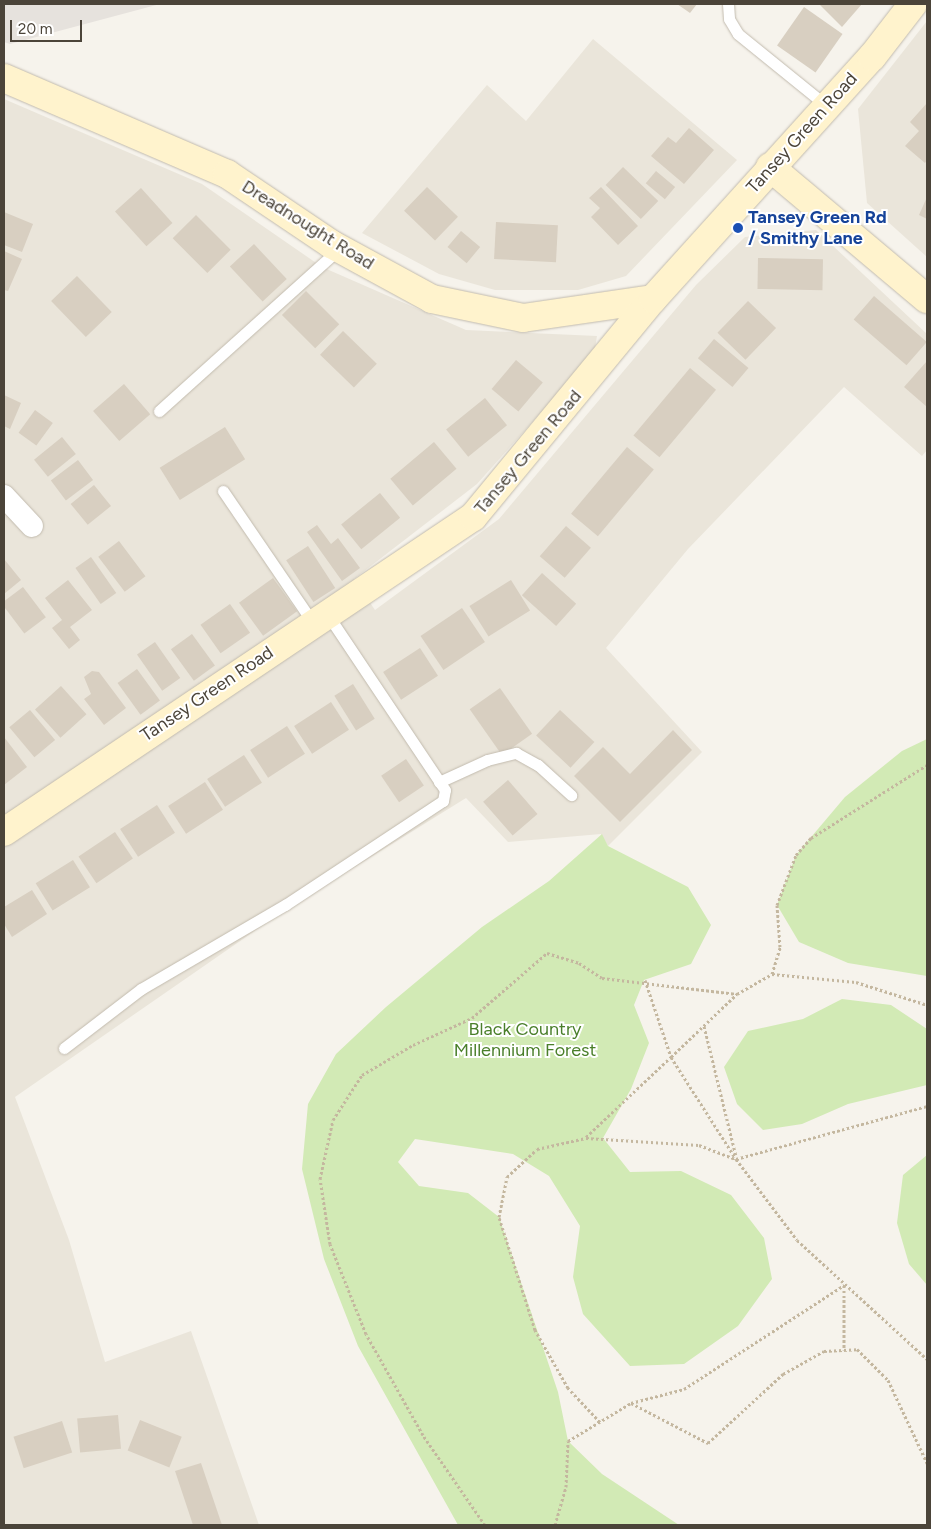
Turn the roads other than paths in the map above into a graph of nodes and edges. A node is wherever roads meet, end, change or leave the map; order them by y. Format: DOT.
graph roads {
  1 [pos="728,4"];
  2 [pos="913,4"];
  3 [pos="4,78"];
  4 [pos="827,106"];
  5 [pos="770,167"];
  6 [pos="339,248"];
  7 [pos="927,299"];
  8 [pos="653,300"];
  9 [pos="159,411"];
  10 [pos="223,491"];
  11 [pos="4,496"];
  12 [pos="32,526"];
  13 [pos="320,618"];
  14 [pos="439,782"];
  15 [pos="571,794"];
  16 [pos="4,832"];
  17 [pos="64,1048"];
  1 -- 4 [label="lane"];
  2 -- 4 [label="street, Tansey Green Road"];
  3 -- 6 [label="street, Dreadnought Road"];
  4 -- 5 [label="street, Tansey Green Road"];
  5 -- 7 [label="street"];
  5 -- 8 [label="street, Tansey Green Road"];
  6 -- 8 [label="street, Dreadnought Road"];
  6 -- 9 [label="lane"];
  8 -- 13 [label="street, Tansey Green Road"];
  10 -- 13 [label="lane"];
  11 -- 12 [label="street"];
  13 -- 14 [label="lane"];
  13 -- 16 [label="street, Tansey Green Road"];
  14 -- 15 [label="lane"];
  14 -- 17 [label="lane"];
}
